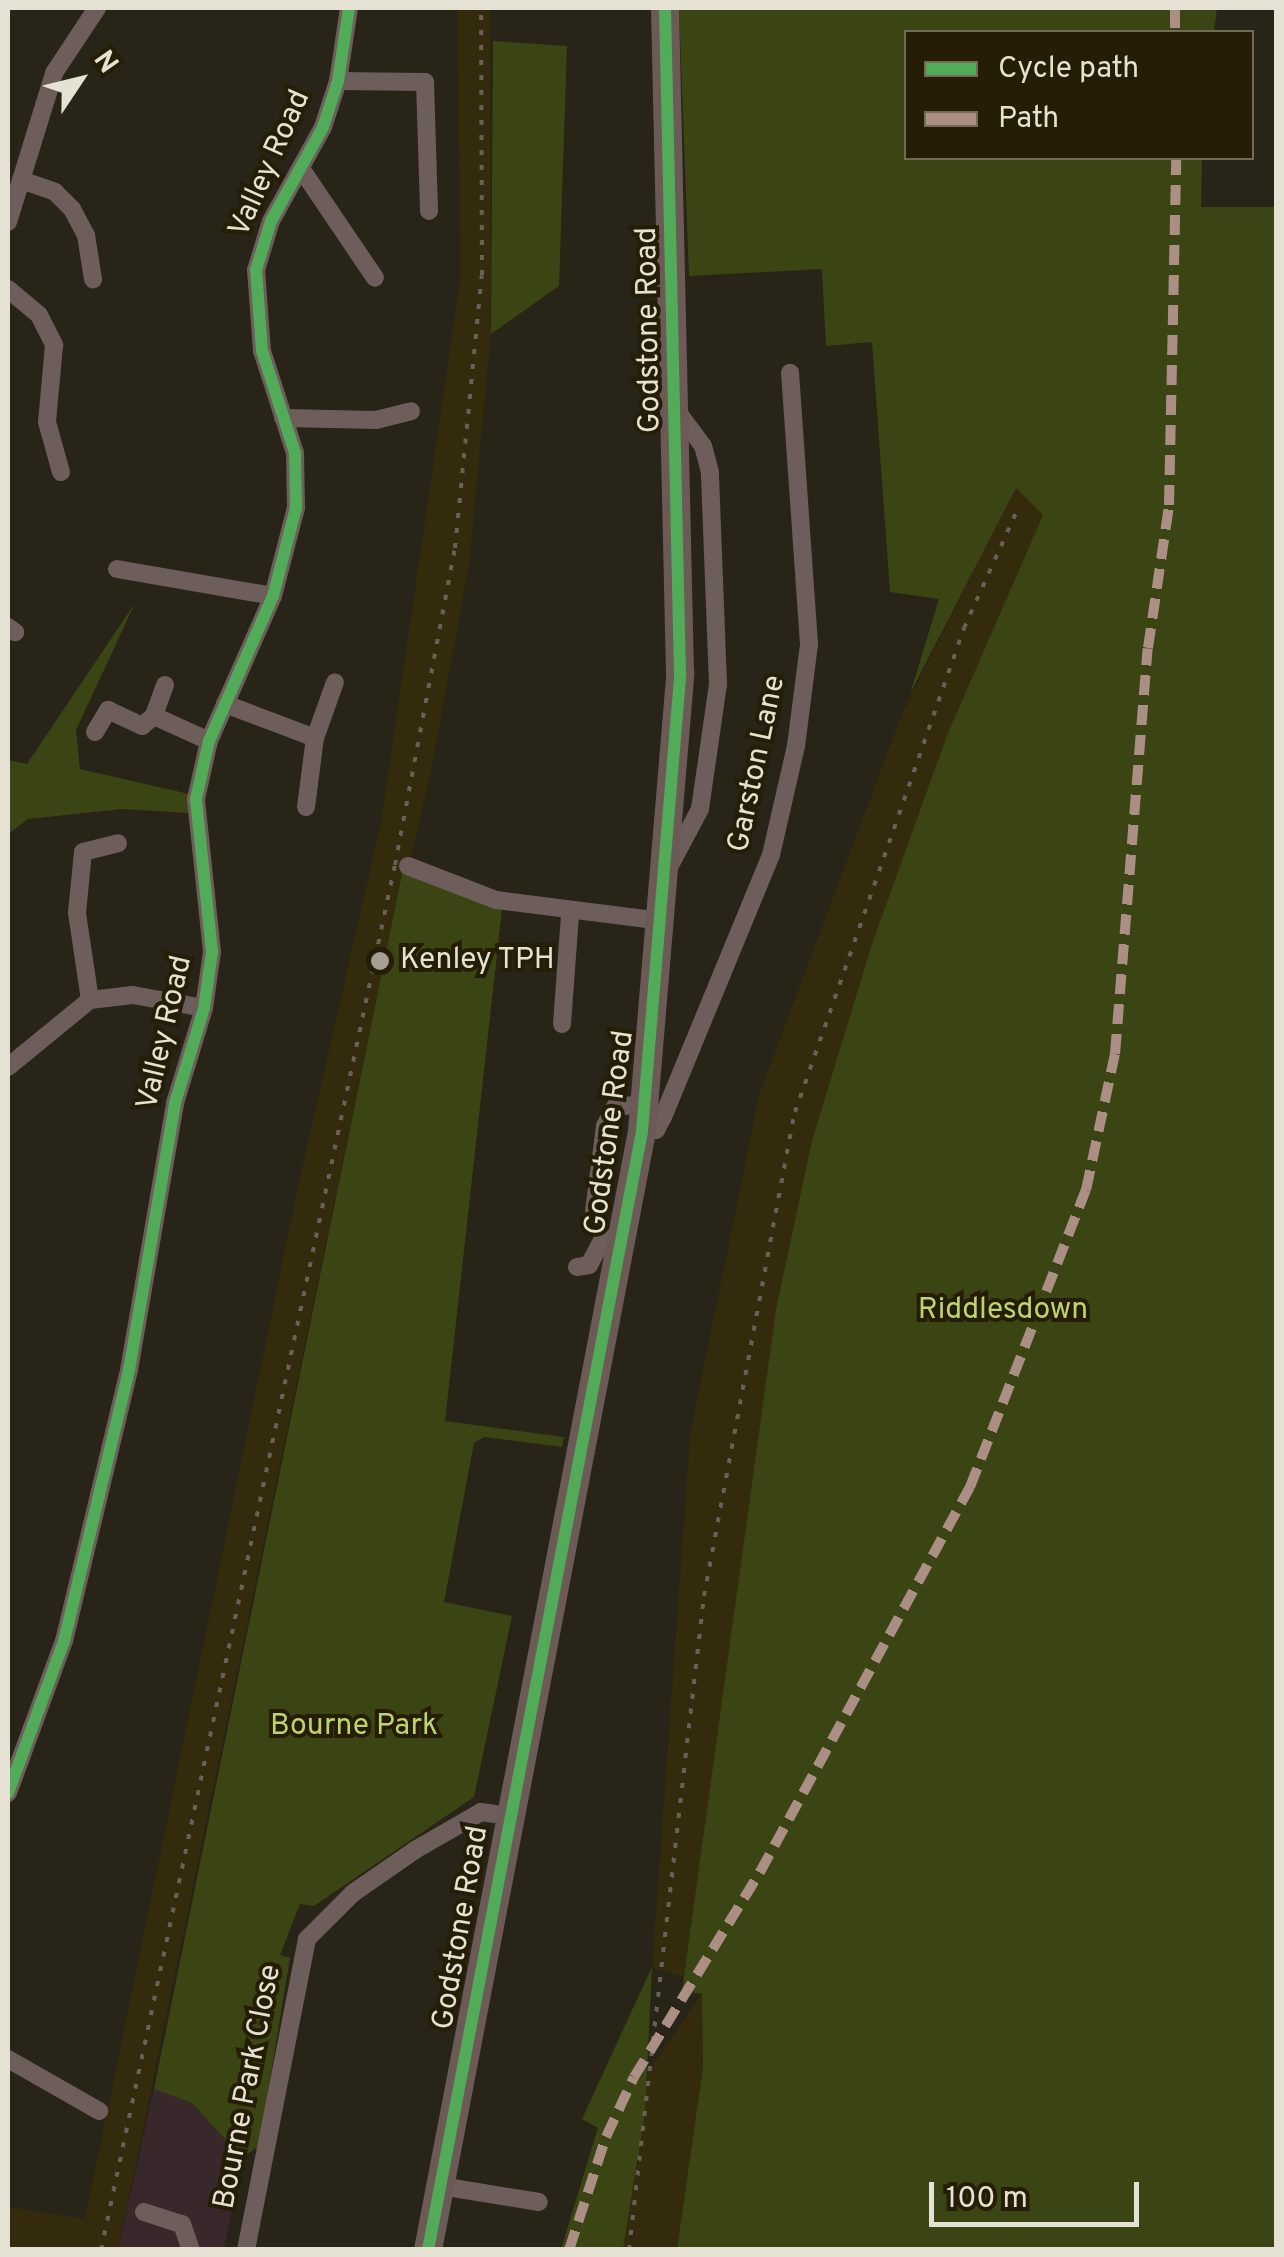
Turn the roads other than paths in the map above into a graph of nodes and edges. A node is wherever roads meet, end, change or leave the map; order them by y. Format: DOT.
graph roads {
  1 [pos="97,8"];
  2 [pos="348,8"];
  3 [pos="665,8"];
  4 [pos="338,81"];
  5 [pos="302,170"];
  6 [pos="21,180"];
  7 [pos="429,211"];
  8 [pos="8,222"];
  9 [pos="374,278"];
  10 [pos="94,279"];
  11 [pos="8,289"];
  12 [pos="790,373"];
  13 [pos="677,411"];
  14 [pos="411,412"];
  15 [pos="282,418"];
  16 [pos="61,472"];
  17 [pos="117,570"];
  18 [pos="273,596"];
  19 [pos="336,682"];
  20 [pos="165,685"];
  21 [pos="226,704"];
  22 [pos="154,716"];
  23 [pos="96,732"];
  24 [pos="315,738"];
  25 [pos="209,741"];
  26 [pos="306,807"];
  27 [pos="118,843"];
  28 [pos="408,866"];
  29 [pos="668,869"];
  30 [pos="570,914"];
  31 [pos="663,921"];
  32 [pos="90,1000"];
  33 [pos="204,1008"];
  34 [pos="562,1024"];
  35 [pos="8,1067"];
  36 [pos="643,1117"];
  37 [pos="594,1212"];
  38 [pos="622,1235"];
  39 [pos="576,1267"];
  40 [pos="8,1793"];
  41 [pos="508,1816"];
  42 [pos="8,2059"];
  43 [pos="98,2112"];
  44 [pos="441,2186"];
  45 [pos="539,2202"];
  46 [pos="144,2212"];
  47 [pos="190,2250"];
  48 [pos="246,2250"];
  49 [pos="428,2250"];
  1 -- 6 [label="street"];
  2 -- 4 [label="street, Valley Road"];
  3 -- 13 [label="highway, Godstone Road"];
  4 -- 5 [label="street, Valley Road"];
  4 -- 7 [label="street"];
  5 -- 9 [label="street"];
  5 -- 15 [label="street, Valley Road"];
  6 -- 8 [label="street"];
  6 -- 10 [label="street"];
  11 -- 16 [label="street"];
  12 -- 36 [label="street, Garston Lane"];
  13 -- 29 [label="highway, Godstone Road"];
  13 -- 29 [label="street, Godstone Road"];
  14 -- 15 [label="street"];
  15 -- 18 [label="street, Valley Road"];
  17 -- 18 [label="street"];
  18 -- 21 [label="street, Valley Road"];
  19 -- 24 [label="street"];
  20 -- 22 [label="street"];
  21 -- 24 [label="street"];
  21 -- 25 [label="street, Valley Road"];
  22 -- 23 [label="street"];
  22 -- 25 [label="street"];
  24 -- 26 [label="street"];
  25 -- 33 [label="street, Valley Road"];
  27 -- 32 [label="street"];
  28 -- 30 [label="street"];
  29 -- 31 [label="highway, Godstone Road"];
  30 -- 31 [label="street"];
  30 -- 34 [label="street"];
  31 -- 36 [label="highway, Godstone Road"];
  32 -- 33 [label="street"];
  32 -- 35 [label="street"];
  33 -- 40 [label="street, Valley Road"];
  36 -- 37 [label="street"];
  36 -- 38 [label="highway, Godstone Road"];
  38 -- 39 [label="street"];
  38 -- 41 [label="highway, Godstone Road"];
  41 -- 44 [label="highway, Godstone Road"];
  41 -- 48 [label="street, Bourne Park Close"];
  42 -- 43 [label="street"];
  44 -- 45 [label="street"];
  44 -- 49 [label="highway, Godstone Road"];
  46 -- 47 [label="street"];
}
